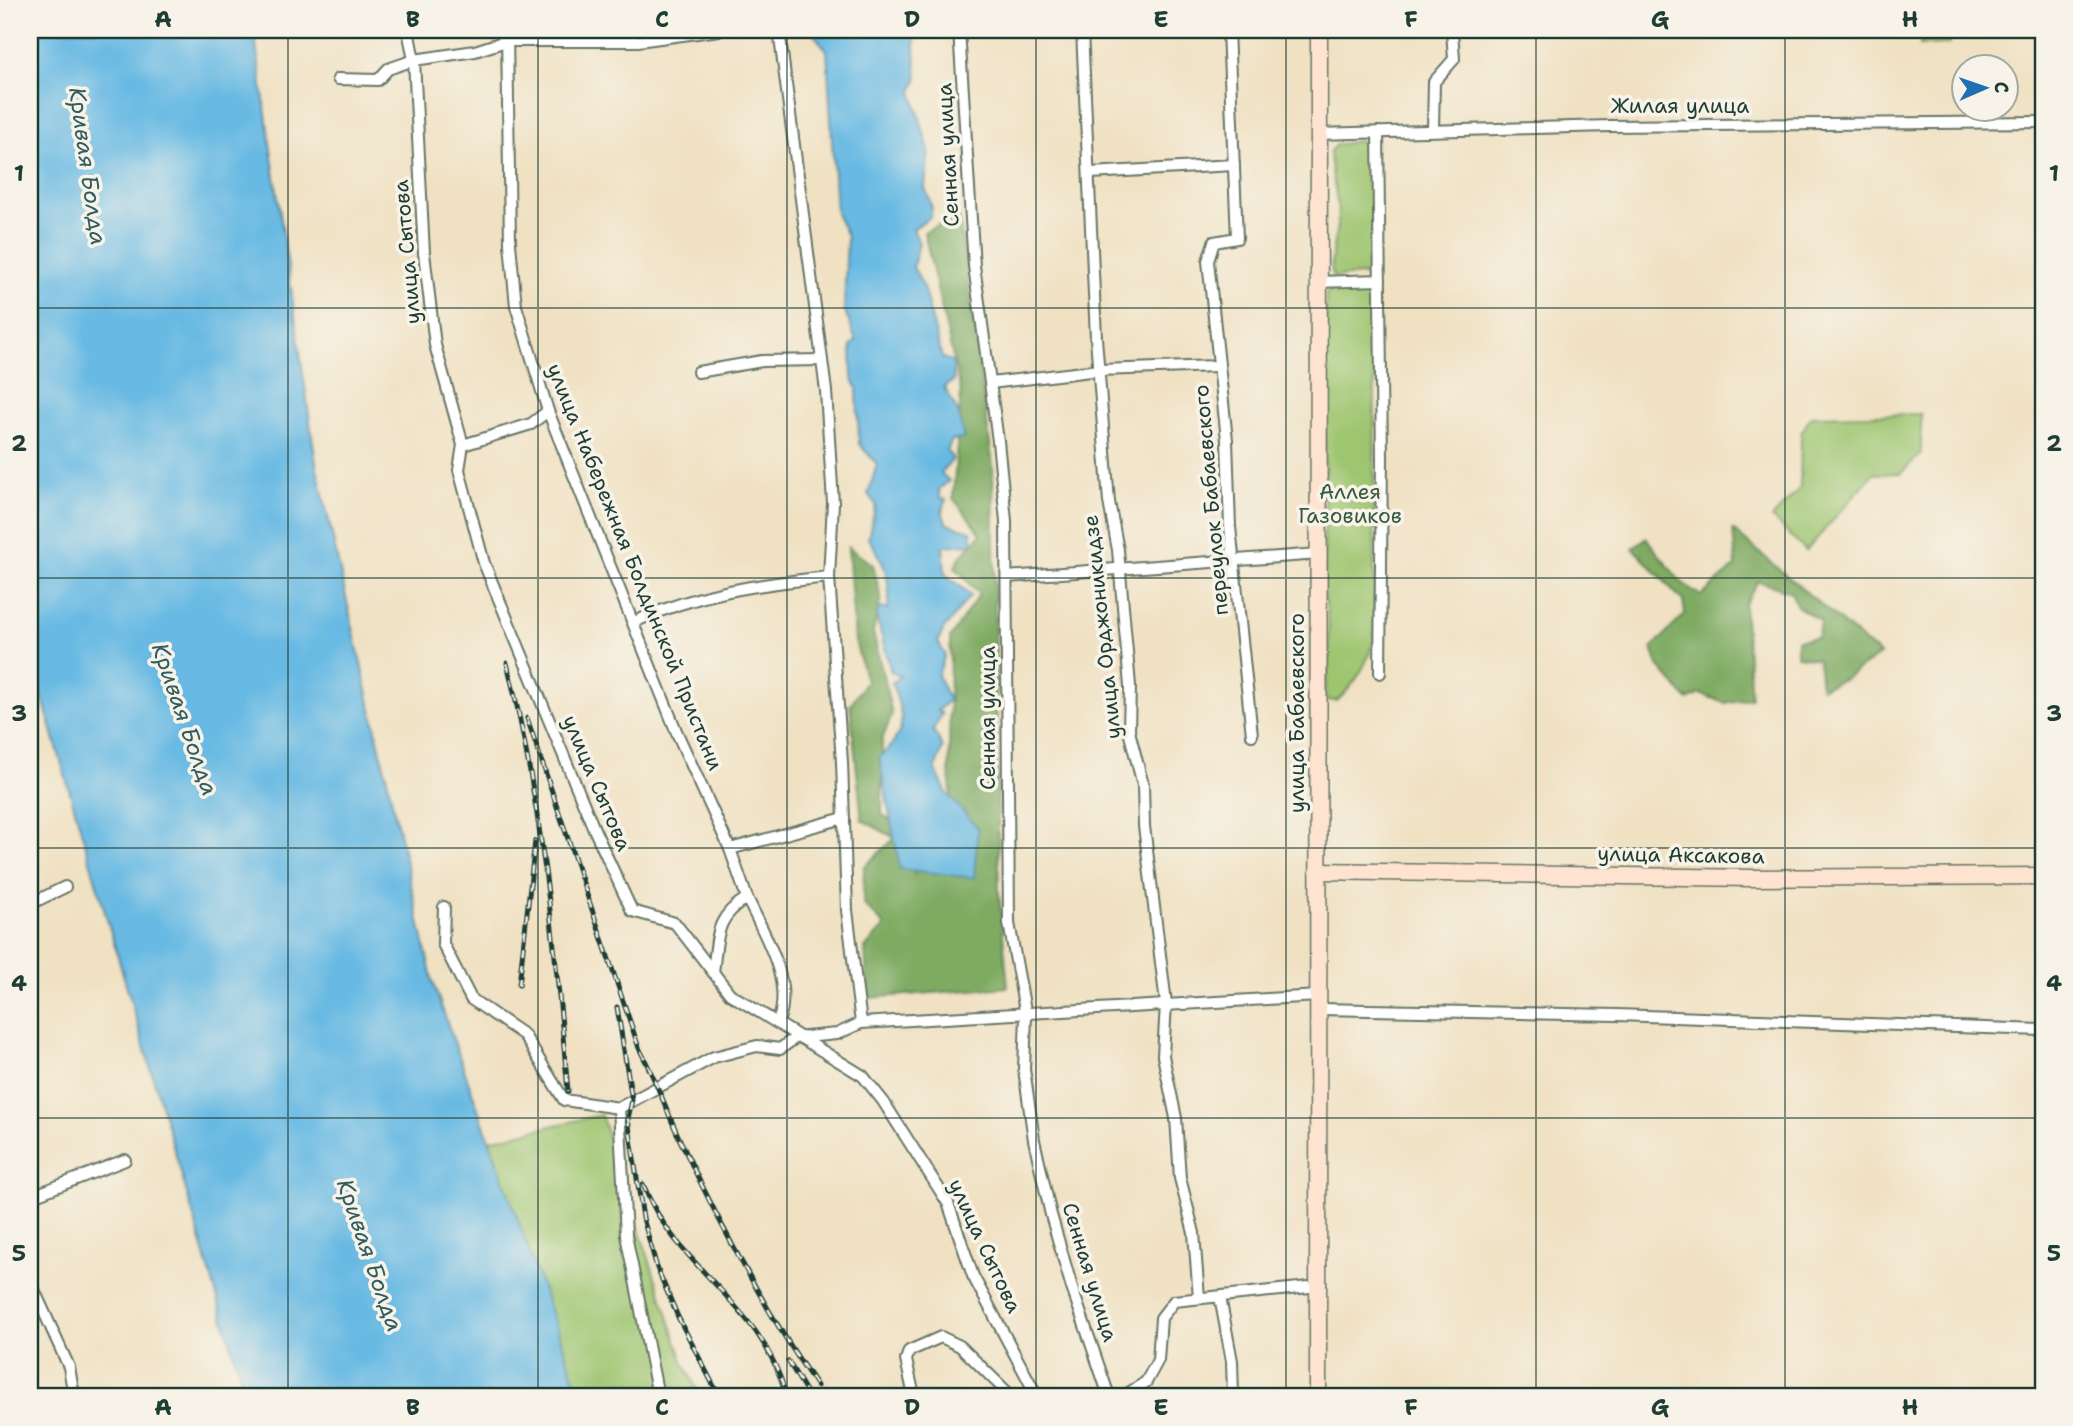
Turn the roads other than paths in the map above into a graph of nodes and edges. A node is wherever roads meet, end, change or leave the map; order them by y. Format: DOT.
graph roads {
  1 [pos="408,30"];
  2 [pos="719,30"];
  3 [pos="779,30"];
  4 [pos="959,30"];
  5 [pos="1082,30"];
  6 [pos="1228,30"];
  7 [pos="1319,30"];
  8 [pos="1452,30"];
  9 [pos="506,36"];
  10 [pos="414,60"];
  11 [pos="338,79"];
  12 [pos="2043,122"];
  13 [pos="1433,130"];
  14 [pos="1378,132"];
  15 [pos="1317,134"];
  16 [pos="1234,165"];
  17 [pos="1090,173"];
  18 [pos="1380,280"];
  19 [pos="1318,282"];
  20 [pos="822,359"];
  21 [pos="1218,366"];
  22 [pos="1099,370"];
  23 [pos="698,372"];
  24 [pos="990,383"];
  25 [pos="548,411"];
  26 [pos="463,445"];
  27 [pos="1319,554"];
  28 [pos="1234,559"];
  29 [pos="1119,570"];
  30 [pos="829,577"];
  31 [pos="1007,577"];
  32 [pos="634,622"];
  33 [pos="1380,673"];
  34 [pos="1252,735"];
  35 [pos="844,818"];
  36 [pos="730,849"];
  37 [pos="1318,871"];
  38 [pos="2043,876"];
  39 [pos="65,887"];
  40 [pos="747,898"];
  41 [pos="30,904"];
  42 [pos="444,906"];
  43 [pos="713,972"];
  44 [pos="1166,1003"];
  45 [pos="1319,1003"];
  46 [pos="1026,1016"];
  47 [pos="778,1022"];
  48 [pos="861,1023"];
  49 [pos="2043,1030"];
  50 [pos="801,1037"];
  51 [pos="619,1108"];
  52 [pos="125,1160"];
  53 [pos="30,1197"];
  54 [pos="30,1281"];
  55 [pos="1319,1286"];
  56 [pos="1220,1297"];
  57 [pos="1199,1298"];
  58 [pos="74,1396"];
  59 [pos="659,1396"];
  60 [pos="914,1396"];
  61 [pos="1011,1396"];
  62 [pos="1037,1396"];
  63 [pos="1109,1396"];
  64 [pos="1124,1396"];
  65 [pos="1233,1396"];
  66 [pos="1318,1396"];
  1 -- 10 [label="street, улица Сытова"];
  2 -- 9 [label="street"];
  3 -- 20 [label="street"];
  4 -- 24 [label="street, Сенная улица"];
  5 -- 17 [label="street, улица Орджоникидзе"];
  6 -- 16 [label="street"];
  7 -- 15 [label="main road, улица Бабаевского"];
  8 -- 13 [label="street"];
  9 -- 10 [label="street"];
  9 -- 25 [label="street, улица Набережная Болдинской Пристани"];
  10 -- 11 [label="street"];
  10 -- 26 [label="street, улица Сытова"];
  12 -- 13 [label="street, Жилая улица"];
  13 -- 14 [label="street, Жилая улица"];
  14 -- 15 [label="street, Жилая улица"];
  14 -- 18 [label="street"];
  15 -- 19 [label="main road, улица Бабаевского"];
  16 -- 17 [label="street"];
  16 -- 21 [label="street, переулок Бабаевского"];
  17 -- 22 [label="street, улица Орджоникидзе"];
  18 -- 19 [label="street"];
  18 -- 33 [label="street"];
  19 -- 27 [label="main road, улица Бабаевского"];
  20 -- 23 [label="street"];
  20 -- 30 [label="street"];
  21 -- 22 [label="street"];
  21 -- 28 [label="street, переулок Бабаевского"];
  22 -- 24 [label="street"];
  22 -- 29 [label="street, улица Орджоникидзе"];
  24 -- 31 [label="street, Сенная улица"];
  25 -- 26 [label="street"];
  25 -- 32 [label="street, улица Набережная Болдинской Пристани"];
  26 -- 43 [label="street, улица Сытова"];
  27 -- 28 [label="street"];
  27 -- 37 [label="main road, улица Бабаевского"];
  28 -- 29 [label="street"];
  28 -- 34 [label="street, переулок Бабаевского"];
  29 -- 31 [label="street"];
  29 -- 44 [label="street, улица Орджоникидзе"];
  30 -- 32 [label="street"];
  30 -- 35 [label="street"];
  31 -- 46 [label="street, Сенная улица"];
  32 -- 36 [label="street, улица Набережная Болдинской Пристани"];
  35 -- 36 [label="street"];
  35 -- 48 [label="street"];
  36 -- 40 [label="street, улица Набережная Болдинской Пристани"];
  37 -- 38 [label="main road, улица Аксакова"];
  37 -- 45 [label="main road, улица Бабаевского"];
  39 -- 41 [label="street"];
  40 -- 43 [label="street"];
  40 -- 47 [label="street, улица Набережная Болдинской Пристани"];
  42 -- 51 [label="street"];
  43 -- 47 [label="street, улица Сытова"];
  44 -- 45 [label="street"];
  44 -- 46 [label="street"];
  44 -- 57 [label="street, улица Орджоникидзе"];
  45 -- 49 [label="street"];
  45 -- 55 [label="main road, улица Бабаевского"];
  46 -- 48 [label="street"];
  46 -- 63 [label="street, Сенная улица"];
  47 -- 50 [label="street, улица Сытова"];
  48 -- 50 [label="street"];
  50 -- 51 [label="street"];
  50 -- 62 [label="street, улица Сытова"];
  51 -- 59 [label="street"];
  52 -- 53 [label="street"];
  54 -- 58 [label="street"];
  55 -- 56 [label="street"];
  55 -- 66 [label="main road, улица Бабаевского"];
  56 -- 57 [label="street"];
  56 -- 65 [label="street"];
  57 -- 64 [label="street"];
  60 -- 61 [label="street"];
}
